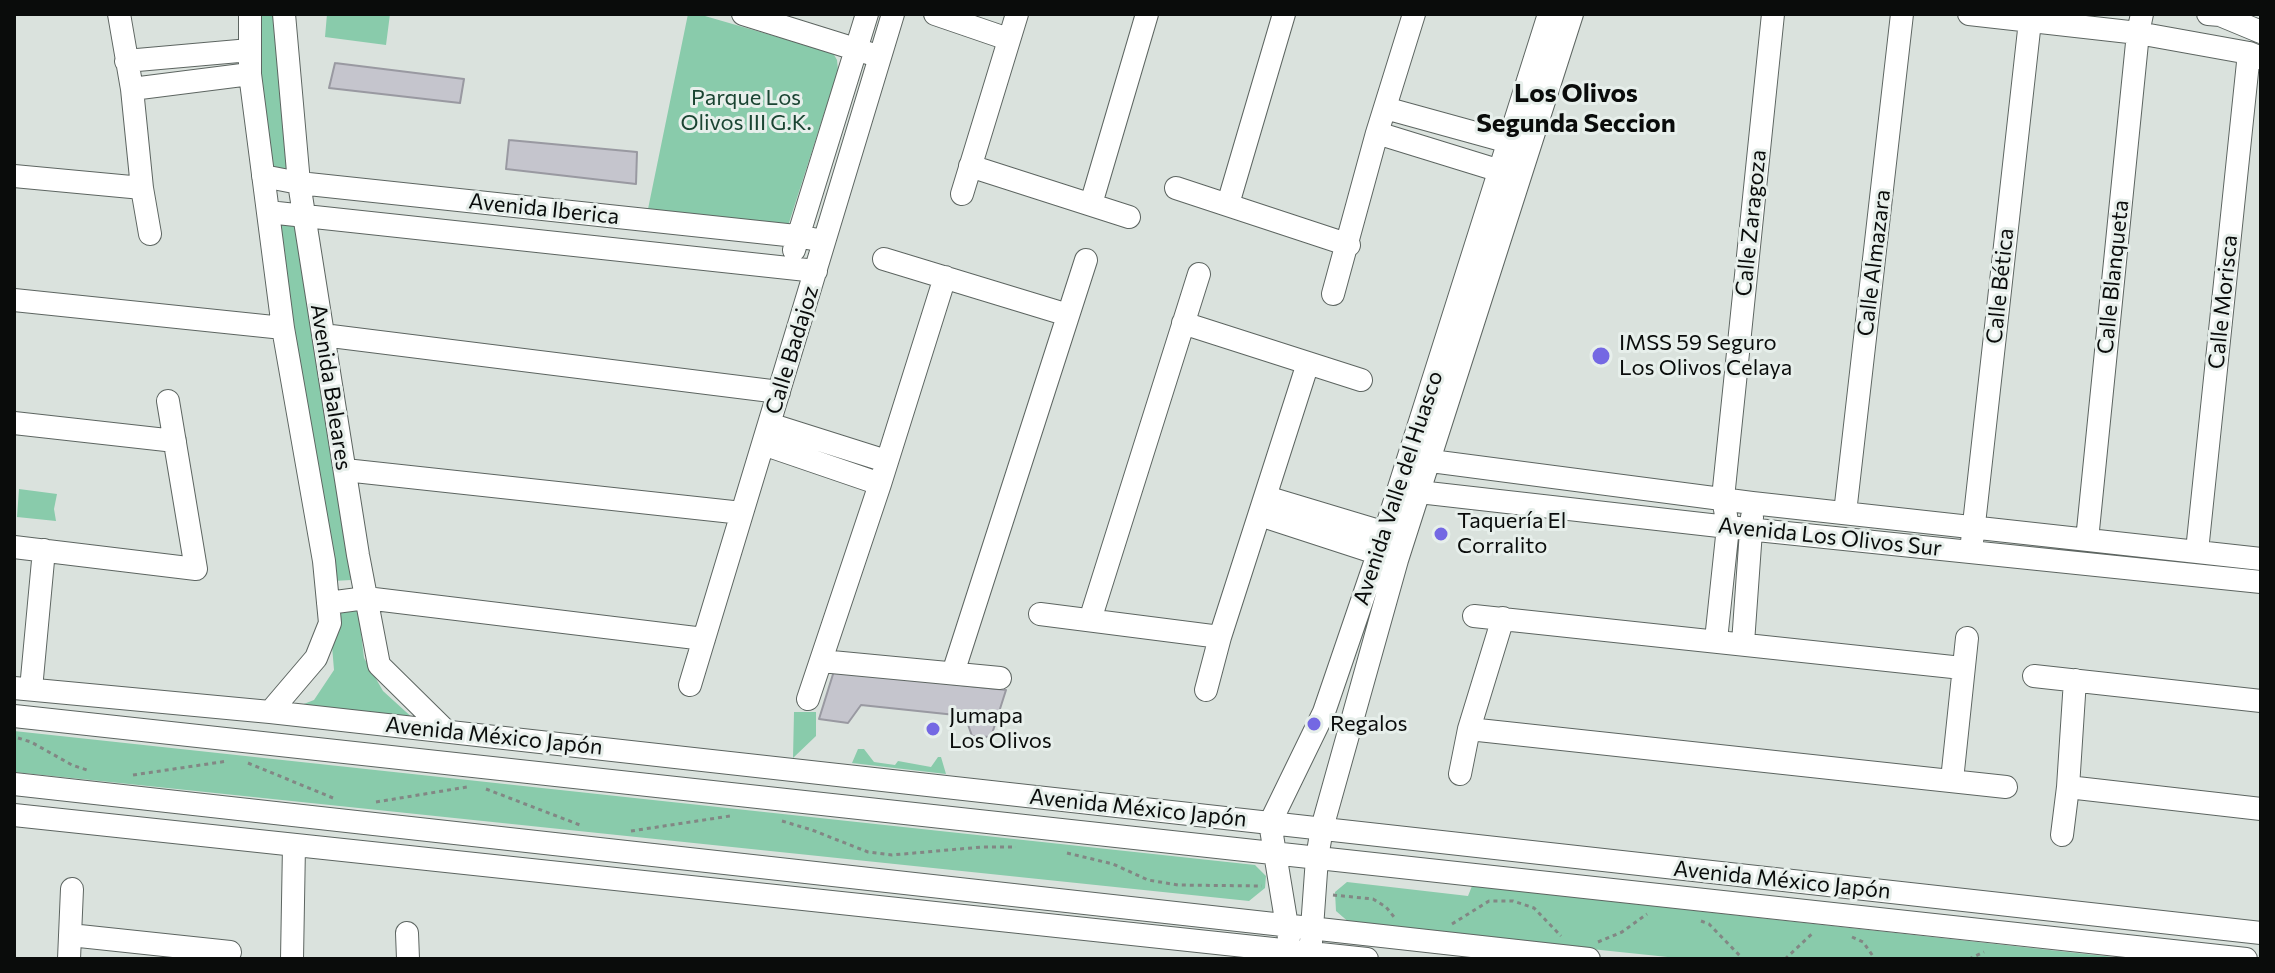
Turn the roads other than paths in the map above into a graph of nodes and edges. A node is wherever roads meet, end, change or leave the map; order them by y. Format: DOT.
graph roads {
  1 [pos="119,14"];
  2 [pos="250,14"];
  3 [pos="284,14"];
  4 [pos="743,14"];
  5 [pos="867,14"];
  6 [pos="893,14"];
  7 [pos="935,14"];
  8 [pos="1017,14"];
  9 [pos="1147,14"];
  10 [pos="1284,14"];
  11 [pos="1414,14"];
  12 [pos="1549,14"];
  13 [pos="1572,14"];
  14 [pos="1773,14"];
  15 [pos="1902,14"];
  16 [pos="1969,14"];
  17 [pos="2208,14"];
  18 [pos="2030,21"];
  19 [pos="2140,23"];
  20 [pos="2261,32"];
  21 [pos="1008,39"];
  22 [pos="856,49"];
  23 [pos="250,50"];
  24 [pos="2255,56"];
  25 [pos="880,57"];
  26 [pos="126,61"];
  27 [pos="250,74"];
  28 [pos="132,89"];
  29 [pos="1385,108"];
  30 [pos="1377,133"];
  31 [pos="1519,145"];
  32 [pos="970,166"];
  33 [pos="1508,174"];
  34 [pos="14,176"];
  35 [pos="263,176"];
  36 [pos="299,183"];
  37 [pos="142,188"];
  38 [pos="1176,188"];
  39 [pos="962,194"];
  40 [pos="1091,204"];
  41 [pos="1228,204"];
  42 [pos="566,211"];
  43 [pos="268,212"];
  44 [pos="304,214"];
  45 [pos="1129,217"];
  46 [pos="150,234"];
  47 [pos="796,236"];
  48 [pos="824,241"];
  49 [pos="561,243"];
  50 [pos="1349,245"];
  51 [pos="884,259"];
  52 [pos="1086,260"];
  53 [pos="790,268"];
  54 [pos="816,271"];
  55 [pos="1199,274"];
  56 [pos="945,277"];
  57 [pos="1333,294"];
  58 [pos="14,300"];
  59 [pos="1068,315"];
  60 [pos="1183,323"];
  61 [pos="283,328"];
  62 [pos="323,335"];
  63 [pos="1308,363"];
  64 [pos="1361,380"];
  65 [pos="779,392"];
  66 [pos="168,401"];
  67 [pos="14,423"];
  68 [pos="766,434"];
  69 [pos="175,441"];
  70 [pos="1420,458"];
  71 [pos="886,461"];
  72 [pos="345,470"];
  73 [pos="880,484"];
  74 [pos="1410,489"];
  75 [pos="1723,498"];
  76 [pos="1752,503"];
  77 [pos="1263,506"];
  78 [pos="742,513"];
  79 [pos="1845,513"];
  80 [pos="1728,527"];
  81 [pos="1752,530"];
  82 [pos="1972,540"];
  83 [pos="2087,540"];
  84 [pos="1391,546"];
  85 [pos="14,547"];
  86 [pos="44,550"];
  87 [pos="2197,551"];
  88 [pos="2261,559"];
  89 [pos="2261,582"];
  90 [pos="366,598"];
  91 [pos="328,603"];
  92 [pos="1040,614"];
  93 [pos="1474,616"];
  94 [pos="1503,618"];
  95 [pos="1090,620"];
  96 [pos="1220,637"];
  97 [pos="1967,638"];
  98 [pos="704,639"];
  99 [pos="1716,640"];
  100 [pos="1743,643"];
  101 [pos="821,661"];
  102 [pos="1962,668"];
  103 [pos="953,673"];
  104 [pos="2034,676"];
  105 [pos="1000,678"];
  106 [pos="2075,680"];
  107 [pos="690,685"];
  108 [pos="22,688"];
  109 [pos="1206,690"];
  110 [pos="808,699"];
  111 [pos="2261,701"];
  112 [pos="270,712"];
  113 [pos="14,716"];
  114 [pos="1469,729"];
  115 [pos="446,731"];
  116 [pos="707,760"];
  117 [pos="1460,774"];
  118 [pos="1952,780"];
  119 [pos="14,784"];
  120 [pos="2006,787"];
  121 [pos="2068,787"];
  122 [pos="703,790"];
  123 [pos="994,792"];
  124 [pos="2261,809"];
  125 [pos="14,815"];
  126 [pos="990,822"];
  127 [pos="1270,823"];
  128 [pos="1322,828"];
  129 [pos="2062,835"];
  130 [pos="294,845"];
  131 [pos="1274,854"];
  132 [pos="1317,858"];
  133 [pos="72,889"];
  134 [pos="1287,926"];
  135 [pos="1314,929"];
  136 [pos="407,933"];
  137 [pos="2261,933"];
  138 [pos="70,935"];
  139 [pos="1588,951"];
  140 [pos="230,952"];
  141 [pos="177,953"];
  142 [pos="1299,955"];
  143 [pos="69,959"];
  144 [pos="292,959"];
  145 [pos="408,959"];
  146 [pos="1367,959"];
  147 [pos="2246,959"];
  1 -- 26 [label="street"];
  2 -- 23 [label="street, Avenida Baleares"];
  3 -- 36 [label="street, Avenida Baleares"];
  4 -- 22 [label="street"];
  5 -- 22 [label="street, Calle Badajoz"];
  6 -- 25 [label="street, Calle Badajoz"];
  7 -- 21 [label="street"];
  8 -- 21 [label="street"];
  9 -- 40 [label="street"];
  10 -- 41 [label="street"];
  11 -- 29 [label="street"];
  12 -- 31 [label="street, Avenida Valle del Huasco"];
  13 -- 31 [label="street, Avenida Valle del Huasco"];
  14 -- 75 [label="street, Calle Zaragoza"];
  15 -- 79 [label="street, Calle Almazara"];
  16 -- 18 [label="street"];
  17 -- 20 [label="street"];
  18 -- 19 [label="street"];
  18 -- 82 [label="street, Calle Bética"];
  19 -- 24 [label="street"];
  19 -- 83 [label="street, Calle Blanqueta"];
  21 -- 32 [label="street"];
  22 -- 25 [label="street"];
  22 -- 47 [label="street, Calle Badajoz"];
  23 -- 26 [label="street"];
  23 -- 27 [label="street, Avenida Baleares"];
  24 -- 87 [label="street, Calle Morisca"];
  25 -- 48 [label="street, Calle Badajoz"];
  26 -- 28 [label="street"];
  27 -- 28 [label="street"];
  27 -- 35 [label="street, Avenida Baleares"];
  28 -- 37 [label="street"];
  29 -- 30 [label="street"];
  29 -- 31 [label="street"];
  30 -- 33 [label="street"];
  30 -- 50 [label="street"];
  31 -- 33 [label="street, Avenida Valle del Huasco"];
  32 -- 39 [label="street"];
  32 -- 40 [label="street"];
  33 -- 70 [label="street, Avenida Valle del Huasco"];
  34 -- 37 [label="street"];
  35 -- 36 [label="street, Avenida Iberica"];
  35 -- 43 [label="street, Avenida Baleares"];
  36 -- 42 [label="street, Avenida Iberica"];
  36 -- 44 [label="street, Avenida Baleares"];
  37 -- 46 [label="street"];
  38 -- 41 [label="street"];
  40 -- 45 [label="street"];
  41 -- 50 [label="street"];
  42 -- 47 [label="street, Avenida Iberica"];
  42 -- 49 [label="street"];
  43 -- 44 [label="street, Avenida Iberica"];
  43 -- 61 [label="street, Avenida Baleares"];
  44 -- 49 [label="street, Avenida Iberica"];
  44 -- 62 [label="street, Avenida Baleares"];
  47 -- 48 [label="street, Avenida Iberica"];
  47 -- 53 [label="street, Calle Badajoz"];
  48 -- 54 [label="street, Calle Badajoz"];
  49 -- 53 [label="street, Avenida Iberica"];
  50 -- 57 [label="street"];
  51 -- 56 [label="street"];
  52 -- 59 [label="street"];
  53 -- 54 [label="street, Avenida Iberica"];
  54 -- 65 [label="street, Calle Badajoz"];
  55 -- 60 [label="street"];
  56 -- 59 [label="street"];
  56 -- 71 [label="street"];
  58 -- 61 [label="street"];
  59 -- 103 [label="street"];
  60 -- 63 [label="street"];
  60 -- 95 [label="street"];
  61 -- 91 [label="street, Avenida Baleares"];
  62 -- 65 [label="street"];
  62 -- 72 [label="street, Avenida Baleares"];
  63 -- 64 [label="street"];
  63 -- 77 [label="street"];
  65 -- 68 [label="street, Calle Badajoz"];
  66 -- 69 [label="street"];
  67 -- 69 [label="street"];
  68 -- 71 [label="street"];
  68 -- 73 [label="street"];
  68 -- 78 [label="street, Calle Badajoz"];
  69 -- 86 [label="street"];
  70 -- 74 [label="street, Avenida Valle del Huasco"];
  70 -- 75 [label="street, Avenida Los Olivos Sur"];
  71 -- 73 [label="street"];
  72 -- 78 [label="street"];
  72 -- 90 [label="street, Avenida Baleares"];
  73 -- 101 [label="street"];
  74 -- 80 [label="street, Avenida Los Olivos Sur"];
  74 -- 84 [label="street, Avenida Valle del Huasco"];
  75 -- 76 [label="street, Avenida Los Olivos Sur"];
  75 -- 80 [label="street, Calle Zaragoza"];
  76 -- 79 [label="street, Avenida Los Olivos Sur"];
  76 -- 81 [label="street"];
  77 -- 84 [label="street"];
  77 -- 96 [label="street"];
  78 -- 98 [label="street, Calle Badajoz"];
  79 -- 82 [label="street, Avenida Los Olivos Sur"];
  80 -- 81 [label="street, Avenida Los Olivos Sur"];
  80 -- 99 [label="street, Calle Zaragoza"];
  81 -- 82 [label="street, Avenida Los Olivos Sur"];
  81 -- 100 [label="street"];
  82 -- 83 [label="street, Avenida Los Olivos Sur"];
  82 -- 89 [label="street, Avenida Los Olivos Sur"];
  83 -- 87 [label="street, Avenida Los Olivos Sur"];
  84 -- 127 [label="street, Avenida Valle del Huasco"];
  84 -- 128 [label="street, Avenida Valle del Huasco"];
  85 -- 86 [label="street"];
  86 -- 108 [label="street"];
  87 -- 88 [label="street, Avenida Los Olivos Sur"];
  90 -- 91 [label="street"];
  90 -- 98 [label="street"];
  90 -- 115 [label="street, Avenida Baleares"];
  91 -- 112 [label="street, Avenida Baleares"];
  92 -- 95 [label="street"];
  93 -- 94 [label="street"];
  94 -- 99 [label="street"];
  94 -- 114 [label="street"];
  95 -- 96 [label="street"];
  96 -- 109 [label="street"];
  97 -- 102 [label="street"];
  98 -- 107 [label="street, Calle Badajoz"];
  99 -- 100 [label="street"];
  100 -- 102 [label="street"];
  101 -- 103 [label="street"];
  101 -- 110 [label="street"];
  102 -- 118 [label="street"];
  103 -- 105 [label="street"];
  104 -- 106 [label="street"];
  106 -- 111 [label="street"];
  106 -- 121 [label="street"];
  108 -- 112 [label="street, Avenida México Japón"];
  112 -- 115 [label="street, Avenida México Japón"];
  113 -- 122 [label="street, Avenida México Japón"];
  114 -- 117 [label="street"];
  114 -- 118 [label="street"];
  115 -- 116 [label="street, Avenida México Japón"];
  116 -- 122 [label="street"];
  116 -- 123 [label="street, Avenida México Japón"];
  118 -- 120 [label="street"];
  119 -- 134 [label="street"];
  121 -- 124 [label="street"];
  121 -- 129 [label="street"];
  122 -- 126 [label="street, Avenida México Japón"];
  123 -- 126 [label="street"];
  123 -- 127 [label="street, Avenida México Japón"];
  125 -- 130 [label="street"];
  126 -- 131 [label="street, Avenida México Japón"];
  127 -- 128 [label="street, Avenida México Japón"];
  127 -- 131 [label="street"];
  128 -- 132 [label="street, Avenida Valle del Huasco"];
  128 -- 137 [label="street, Avenida México Japón"];
  130 -- 142 [label="street"];
  130 -- 144 [label="street"];
  131 -- 132 [label="street, Avenida México Japón"];
  131 -- 134 [label="street"];
  132 -- 135 [label="street, Avenida Valle del Huasco"];
  132 -- 147 [label="street, Avenida México Japón"];
  133 -- 138 [label="street"];
  134 -- 135 [label="street"];
  134 -- 142 [label="street"];
  135 -- 139 [label="street"];
  135 -- 142 [label="street, Avenida Valle del Huasco"];
  136 -- 145 [label="street"];
  138 -- 141 [label="street"];
  138 -- 143 [label="street"];
  140 -- 141 [label="street"];
  142 -- 146 [label="street"];
}
